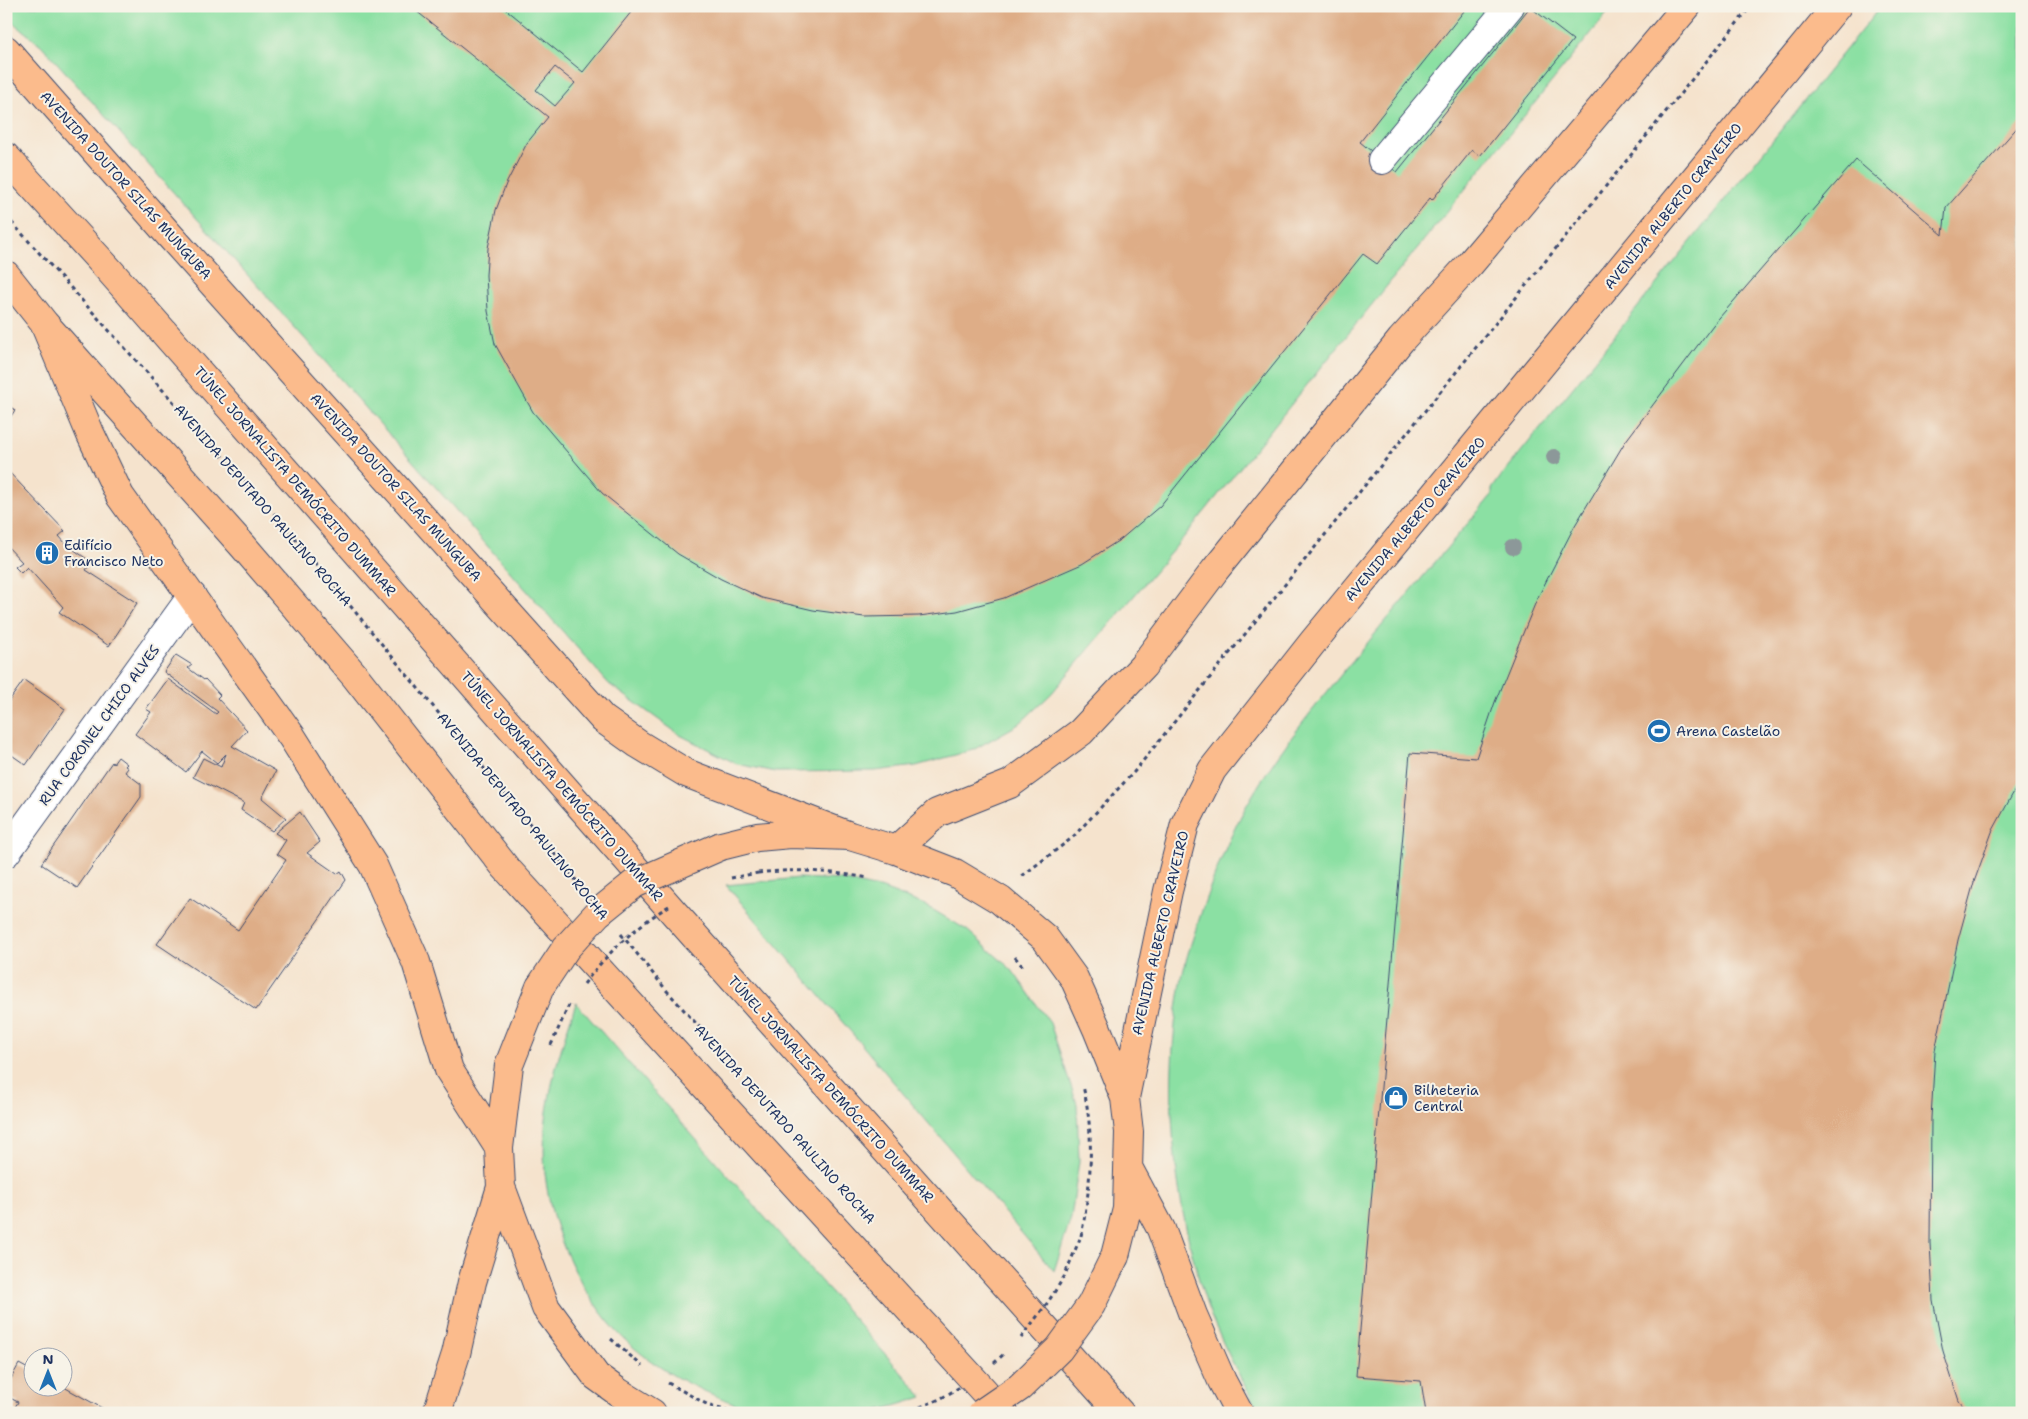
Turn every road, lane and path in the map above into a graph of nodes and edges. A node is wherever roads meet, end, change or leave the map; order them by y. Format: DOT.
graph roads {
  1 [pos="1510,6"];
  2 [pos="1686,6"];
  3 [pos="1751,6"];
  4 [pos="1837,6"];
  5 [pos="6,50"];
  6 [pos="6,157"];
  7 [pos="1382,160"];
  8 [pos="6,216"];
  9 [pos="6,275"];
  10 [pos="44,323"];
  11 [pos="192,596"];
  12 [pos="850,836"];
  13 [pos="896,850"];
  14 [pos="6,853"];
  15 [pos="1020,877"];
  16 [pos="729,879"];
  17 [pos="877,879"];
  18 [pos="586,892"];
  19 [pos="670,906"];
  20 [pos="617,930"];
  21 [pos="1012,955"];
  22 [pos="1029,974"];
  23 [pos="581,988"];
  24 [pos="572,1001"];
  25 [pos="548,1054"];
  26 [pos="740,1072"];
  27 [pos="1081,1079"];
  28 [pos="1125,1098"];
  29 [pos="499,1148"];
  30 [pos="1129,1170"];
  31 [pos="501,1187"];
  32 [pos="610,1338"];
  33 [pos="1019,1341"];
  34 [pos="1006,1353"];
  35 [pos="990,1354"];
  36 [pos="993,1364"];
  37 [pos="1003,1368"];
  38 [pos="646,1369"];
  39 [pos="660,1378"];
  40 [pos="963,1385"];
  41 [pos="437,1413"];
  42 [pos="652,1413"];
  43 [pos="735,1413"];
  44 [pos="905,1413"];
  45 [pos="982,1413"];
  46 [pos="1004,1413"];
  47 [pos="1120,1413"];
  48 [pos="1239,1413"];
  1 -- 7 [label="street"];
  2 -- 13 [label="main road"];
  3 -- 15 [label="path"];
  4 -- 28 [label="main road, AVENIDA ALBERTO CRAVEIRO"];
  5 -- 12 [label="main road, AVENIDA DOUTOR SILAS MUNGUBA"];
  6 -- 47 [label="main road, TÚNEL JORNALISTA DEMÓCRITO DUMMAR"];
  8 -- 18 [label="path, AVENIDA DEPUTADO PAULINO ROCHA"];
  9 -- 10 [label="main road"];
  10 -- 11 [label="main road"];
  10 -- 46 [label="main road"];
  11 -- 14 [label="street, RUA CORONEL CHICO ALVES"];
  11 -- 29 [label="main road"];
  12 -- 13 [label="main road"];
  12 -- 29 [label="main road, bridge"];
  13 -- 28 [label="main road"];
  16 -- 17 [label="path, bridge"];
  19 -- 23 [label="path, bridge"];
  20 -- 26 [label="path, AVENIDA DEPUTADO PAULINO ROCHA"];
  21 -- 22 [label="path"];
  24 -- 25 [label="path, bridge"];
  27 -- 33 [label="path, bridge"];
  28 -- 30 [label="main road"];
  29 -- 31 [label="main road"];
  30 -- 45 [label="main road, bridge"];
  30 -- 48 [label="main road"];
  31 -- 41 [label="main road"];
  31 -- 42 [label="main road"];
  32 -- 38 [label="path"];
  34 -- 36 [label="path, bridge"];
  35 -- 37 [label="path"];
  39 -- 43 [label="path"];
  40 -- 44 [label="path, bridge"];
}
